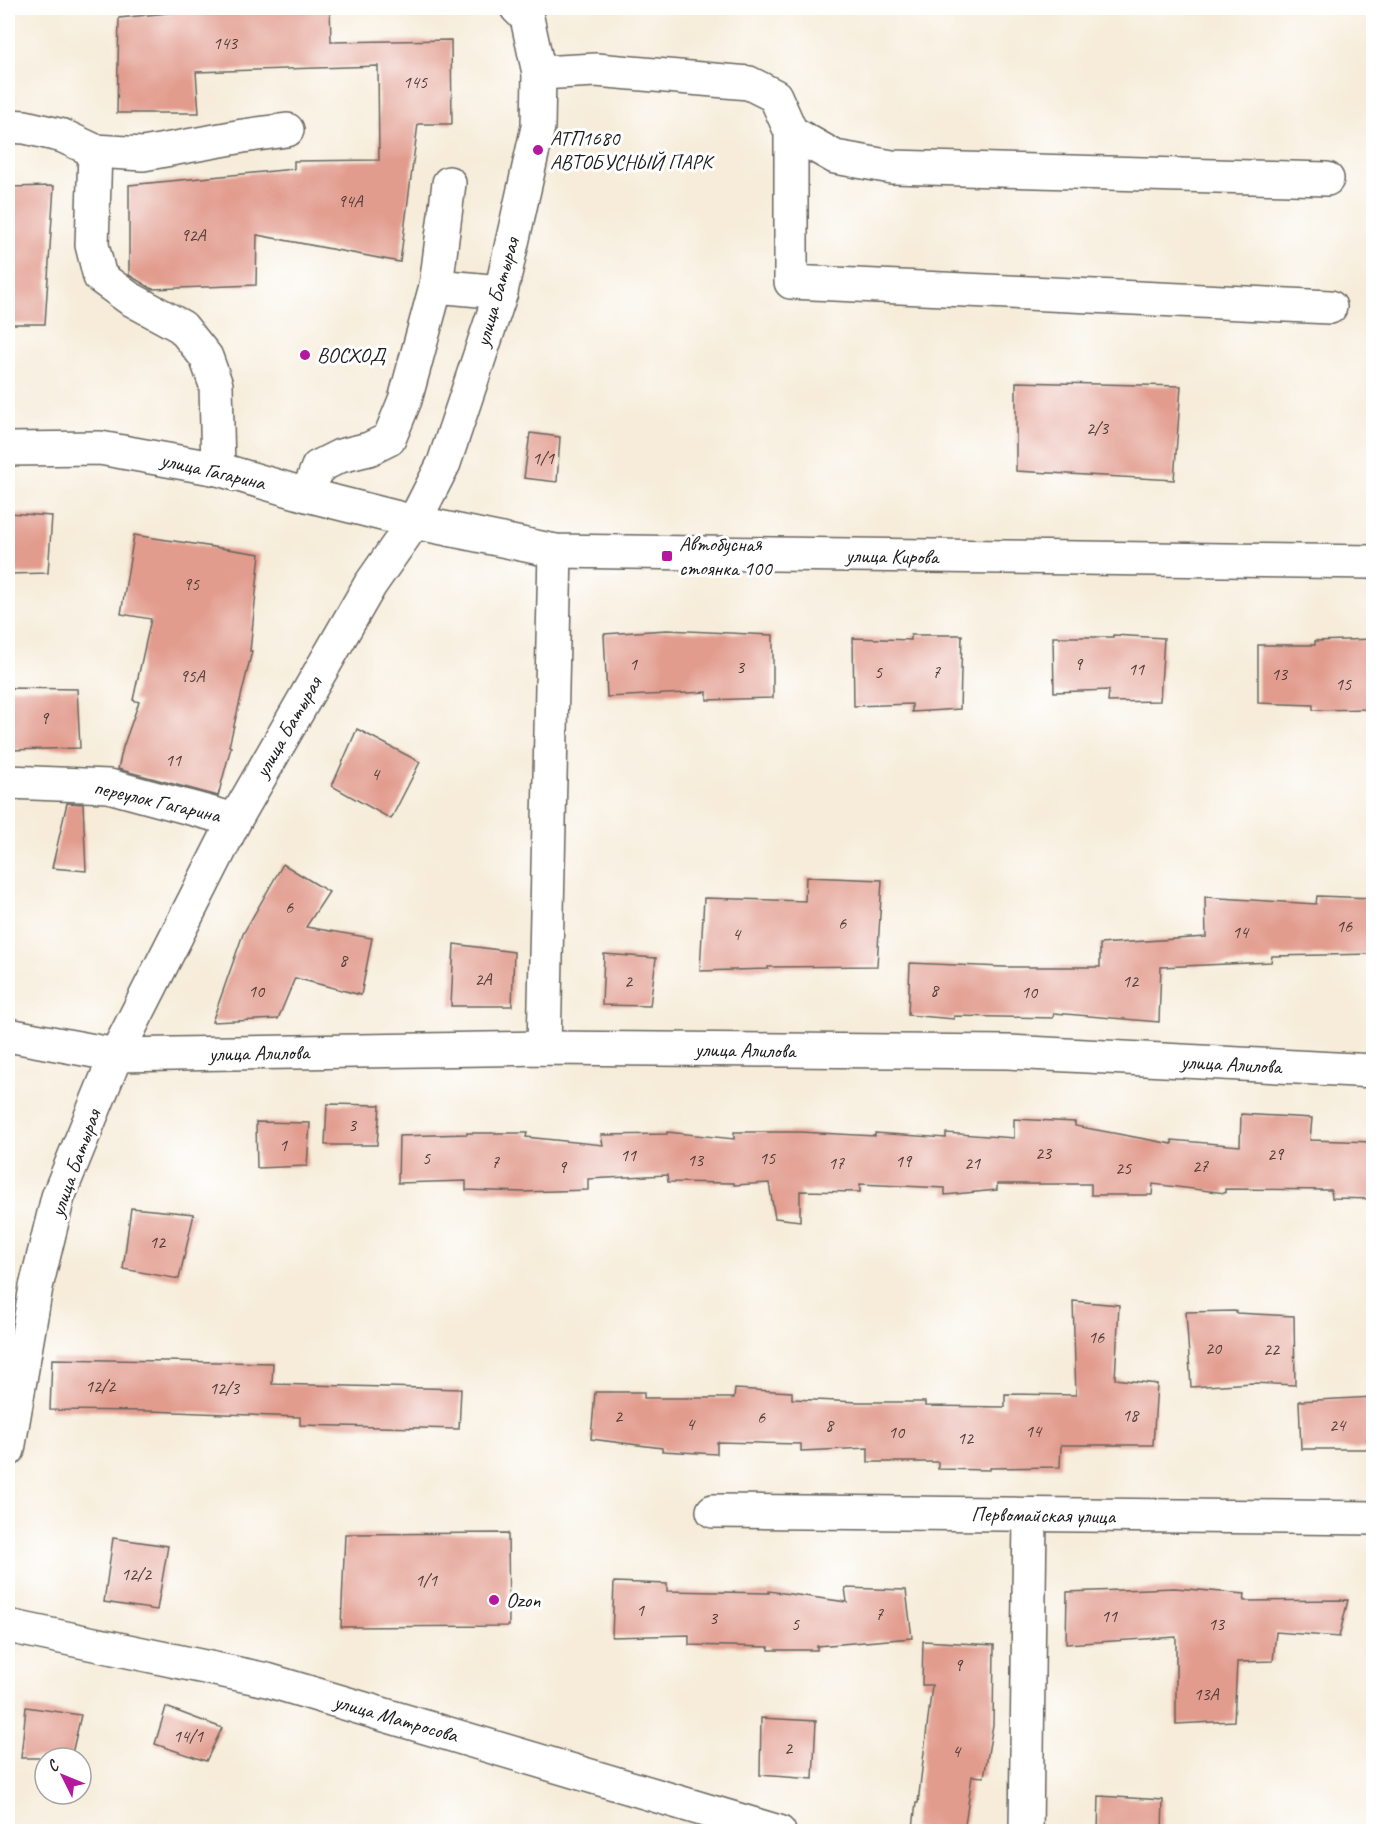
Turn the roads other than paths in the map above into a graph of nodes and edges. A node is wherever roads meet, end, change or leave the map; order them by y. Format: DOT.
graph roads {
  1 [pos="517,8"];
  2 [pos="539,73"];
  3 [pos="8,126"];
  4 [pos="287,130"];
  5 [pos="791,132"];
  6 [pos="95,151"];
  7 [pos="1327,179"];
  8 [pos="449,183"];
  9 [pos="436,286"];
  10 [pos="501,292"];
  11 [pos="1330,307"];
  12 [pos="8,449"];
  13 [pos="218,469"];
  14 [pos="306,495"];
  15 [pos="414,522"];
  16 [pos="555,551"];
  17 [pos="1374,562"];
  18 [pos="8,782"];
  19 [pos="235,820"];
  20 [pos="8,1035"];
  21 [pos="544,1048"];
  22 [pos="116,1055"];
  23 [pos="1374,1071"];
  24 [pos="8,1450"];
  25 [pos="713,1511"];
  26 [pos="1030,1515"];
  27 [pos="1374,1518"];
  28 [pos="8,1626"];
  29 [pos="779,1832"];
  30 [pos="1026,1832"];
  1 -- 2 [label="street, улица Батырая"];
  2 -- 5 [label="street"];
  2 -- 10 [label="street, улица Батырая"];
  3 -- 6 [label="street"];
  4 -- 6 [label="street"];
  5 -- 7 [label="street"];
  5 -- 11 [label="street"];
  6 -- 13 [label="street"];
  8 -- 9 [label="street"];
  9 -- 10 [label="street"];
  9 -- 14 [label="street"];
  10 -- 15 [label="street, улица Батырая"];
  12 -- 13 [label="street, улица Гагарина"];
  13 -- 14 [label="street, улица Гагарина"];
  14 -- 15 [label="street, улица Гагарина"];
  15 -- 16 [label="street, улица Кирова"];
  15 -- 19 [label="street, улица Батырая"];
  16 -- 17 [label="street, улица Кирова"];
  16 -- 21 [label="street"];
  18 -- 19 [label="street, переулок Гагарина"];
  19 -- 22 [label="street, улица Батырая"];
  20 -- 22 [label="street, улица Алилова"];
  21 -- 22 [label="street, улица Алилова"];
  21 -- 23 [label="street, улица Алилова"];
  22 -- 24 [label="street, улица Батырая"];
  25 -- 26 [label="street, Первомайская улица"];
  26 -- 27 [label="street, Первомайская улица"];
  26 -- 30 [label="street"];
  28 -- 29 [label="street, улица Матросова"];
}
